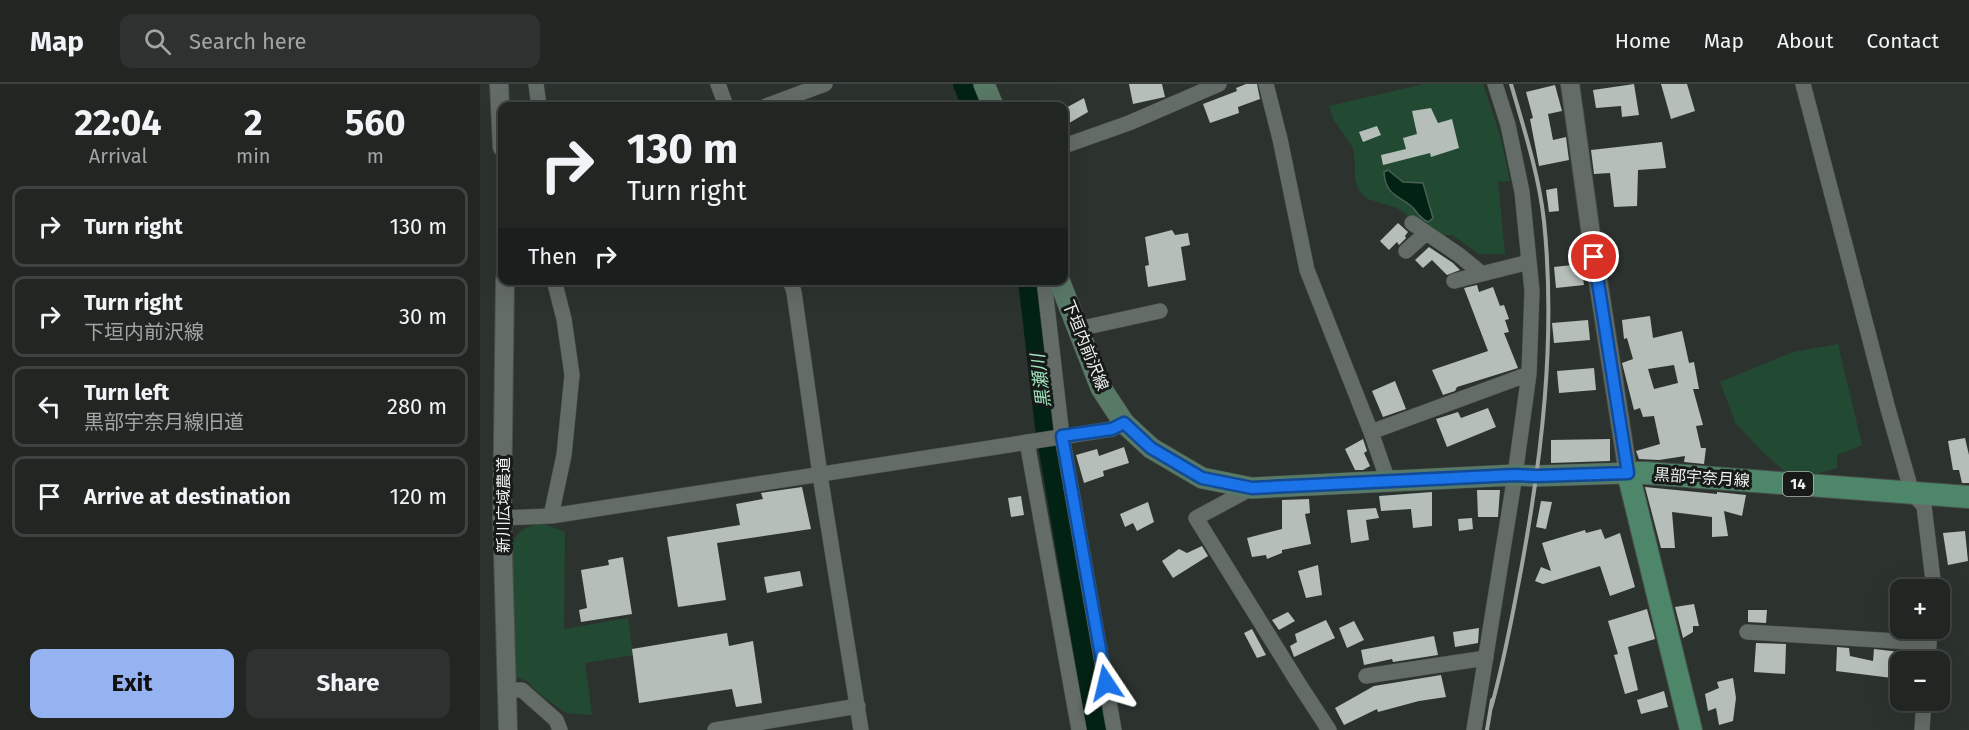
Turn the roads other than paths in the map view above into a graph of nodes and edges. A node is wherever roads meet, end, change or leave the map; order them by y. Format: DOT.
graph roads {
  1 [pos="536,84"];
  2 [pos="718,84"];
  3 [pos="825,84"];
  4 [pos="984,84"];
  5 [pos="1219,84"];
  6 [pos="1266,84"];
  7 [pos="1495,84"];
  8 [pos="1570,84"];
  9 [pos="1803,84"];
  10 [pos="538,102"];
  11 [pos="725,102"];
  12 [pos="777,102"];
  13 [pos="991,102"];
  14 [pos="1068,145"];
  15 [pos="1412,224"];
  16 [pos="1426,233"];
  17 [pos="1406,251"];
  18 [pos="1529,262"];
  19 [pos="1480,273"];
  20 [pos="1454,281"];
  21 [pos="505,285"];
  22 [pos="555,285"];
  23 [pos="792,285"];
  24 [pos="1045,285"];
  25 [pos="1061,285"];
  26 [pos="1160,311"];
  27 [pos="1078,329"];
  28 [pos="1529,374"];
  29 [pos="1124,423"];
  30 [pos="1371,432"];
  31 [pos="1062,436"];
  32 [pos="1031,441"];
  33 [pos="1628,473"];
  34 [pos="820,475"];
  35 [pos="1515,475"];
  36 [pos="1388,481"];
  37 [pos="1252,488"];
  38 [pos="1912,493"];
  39 [pos="1969,497"];
  40 [pos="551,516"];
  41 [pos="502,518"];
  42 [pos="1933,579"];
  43 [pos="1747,632"];
  44 [pos="1890,635"];
  45 [pos="1486,658"];
  46 [pos="1366,676"];
  47 [pos="505,690"];
  48 [pos="858,706"];
  49 [pos="1923,711"];
  50 [pos="783,725"];
  51 [pos="507,730"];
  52 [pos="560,730"];
  53 [pos="715,730"];
  54 [pos="861,730"];
  55 [pos="1079,730"];
  56 [pos="1114,730"];
  57 [pos="1329,730"];
  58 [pos="1474,730"];
  59 [pos="1691,730"];
  60 [pos="1922,730"];
  1 -- 10 [label="street"];
  2 -- 11 [label="street"];
  3 -- 12 [label="street"];
  4 -- 13 [label="main road"];
  5 -- 14 [label="street"];
  6 -- 30 [label="street"];
  7 -- 18 [label="street"];
  8 -- 33 [label="street"];
  9 -- 38 [label="street"];
  15 -- 16 [label="street"];
  16 -- 17 [label="street"];
  16 -- 19 [label="street"];
  18 -- 19 [label="street"];
  18 -- 28 [label="street"];
  19 -- 20 [label="street"];
  21 -- 41 [label="street, 新川広域農道"];
  22 -- 40 [label="street"];
  23 -- 34 [label="street"];
  24 -- 31 [label="street"];
  25 -- 27 [label="main road, 下垣内前沢線"];
  26 -- 27 [label="street"];
  27 -- 29 [label="main road, 下垣内前沢線"];
  28 -- 30 [label="street"];
  28 -- 35 [label="street"];
  29 -- 31 [label="street"];
  29 -- 37 [label="main road, 下垣内前沢線"];
  30 -- 36 [label="street"];
  31 -- 32 [label="street"];
  31 -- 56 [label="street"];
  32 -- 34 [label="street"];
  32 -- 55 [label="street"];
  33 -- 35 [label="main road, 下垣内前沢線"];
  33 -- 38 [label="main road, 黒部宇奈月線 / 14"];
  33 -- 59 [label="main road, 黒部宇奈月線"];
  34 -- 40 [label="street"];
  34 -- 48 [label="street"];
  35 -- 36 [label="main road, 下垣内前沢線"];
  35 -- 45 [label="street"];
  36 -- 37 [label="main road, 下垣内前沢線"];
  37 -- 57 [label="street"];
  38 -- 39 [label="main road, 黒部宇奈月線 / 14"];
  38 -- 42 [label="street"];
  40 -- 41 [label="street"];
  41 -- 47 [label="street, 新川広域農道"];
  43 -- 44 [label="street"];
  45 -- 46 [label="street"];
  45 -- 58 [label="street"];
  47 -- 51 [label="street, 新川広域農道"];
  47 -- 52 [label="street"];
  48 -- 50 [label="street"];
  48 -- 54 [label="street"];
  49 -- 60 [label="street"];
  50 -- 53 [label="street"];
}
